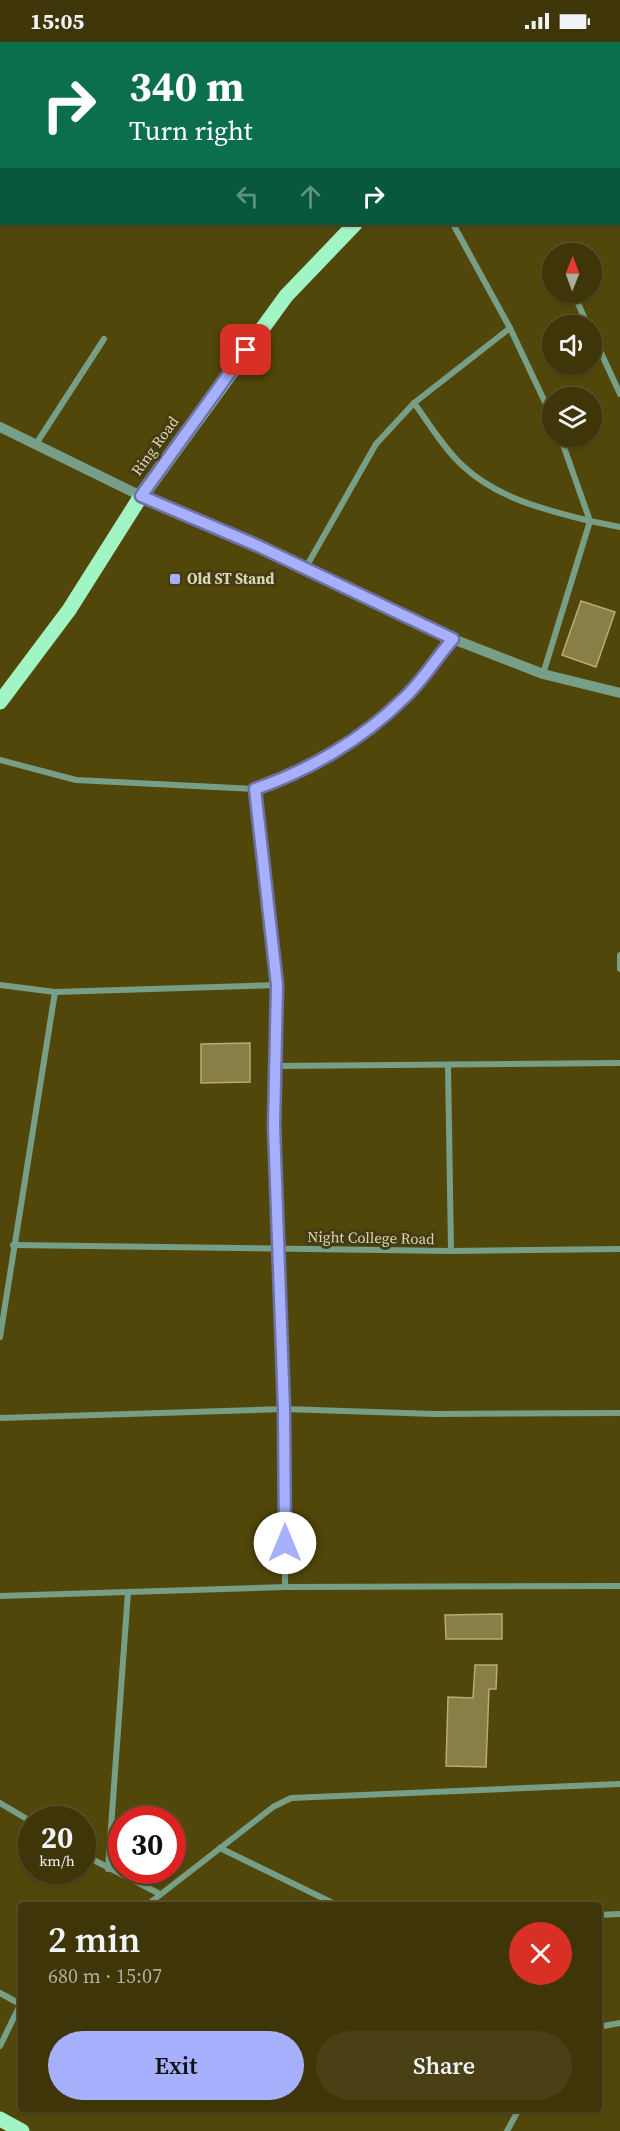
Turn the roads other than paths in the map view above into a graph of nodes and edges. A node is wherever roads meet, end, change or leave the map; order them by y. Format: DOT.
graph roads {
  1 [pos="354,225"];
  2 [pos="454,225"];
  3 [pos="510,328"];
  4 [pos="104,339"];
  5 [pos="602,356"];
  6 [pos="620,394"];
  7 [pos="542,396"];
  8 [pos="414,403"];
  9 [pos="0,427"];
  10 [pos="36,444"];
  11 [pos="564,447"];
  12 [pos="141,496"];
  13 [pos="590,521"];
  14 [pos="620,527"];
  15 [pos="304,570"];
  16 [pos="453,639"];
  17 [pos="543,674"];
  18 [pos="620,693"];
  19 [pos="0,702"];
  20 [pos="0,760"];
  21 [pos="255,789"];
  22 [pos="620,955"];
  23 [pos="620,966"];
  24 [pos="0,985"];
  25 [pos="277,985"];
  26 [pos="56,992"];
  27 [pos="620,1063"];
  28 [pos="448,1065"];
  29 [pos="275,1066"];
  30 [pos="13,1245"];
  31 [pos="279,1248"];
  32 [pos="620,1249"];
  33 [pos="451,1251"];
  34 [pos="0,1337"];
  35 [pos="284,1410"];
  36 [pos="620,1413"];
  37 [pos="0,1418"];
  38 [pos="620,1586"];
  39 [pos="285,1587"];
  40 [pos="128,1592"];
  41 [pos="0,1596"];
  42 [pos="620,1785"];
  43 [pos="0,1803"];
  44 [pos="113,1806"];
  45 [pos="18,1814"];
  46 [pos="220,1848"];
  47 [pos="96,1862"];
  48 [pos="108,1869"];
  49 [pos="139,1884"];
  50 [pos="160,1894"];
  51 [pos="151,1902"];
  52 [pos="331,1902"];
  53 [pos="620,1914"];
  54 [pos="602,1915"];
  55 [pos="0,1993"];
  56 [pos="18,2002"];
  57 [pos="18,2007"];
  58 [pos="620,2023"];
  59 [pos="602,2026"];
  60 [pos="0,2046"];
  61 [pos="517,2112"];
  62 [pos="0,2119"];
  63 [pos="22,2131"];
  64 [pos="507,2131"];
  1 -- 12 [label="main road, Ring Road"];
  2 -- 3 [label="street"];
  3 -- 7 [label="street"];
  3 -- 8 [label="street"];
  4 -- 10 [label="street"];
  5 -- 6 [label="street"];
  8 -- 13 [label="street"];
  8 -- 15 [label="street"];
  9 -- 10 [label="street"];
  10 -- 12 [label="street"];
  11 -- 13 [label="street"];
  12 -- 15 [label="street"];
  12 -- 19 [label="main road, Ring Road"];
  13 -- 14 [label="street"];
  13 -- 17 [label="street"];
  15 -- 16 [label="street"];
  16 -- 17 [label="street"];
  16 -- 21 [label="street"];
  17 -- 18 [label="street"];
  20 -- 21 [label="street"];
  21 -- 25 [label="street"];
  22 -- 23 [label="street"];
  24 -- 26 [label="street"];
  25 -- 26 [label="street"];
  25 -- 29 [label="street"];
  26 -- 30 [label="street"];
  27 -- 28 [label="street"];
  28 -- 29 [label="street"];
  28 -- 33 [label="street"];
  29 -- 31 [label="street"];
  30 -- 31 [label="street, Night College Road"];
  30 -- 34 [label="street"];
  31 -- 33 [label="street, Night College Road"];
  31 -- 35 [label="street"];
  32 -- 33 [label="street, Night College Road"];
  35 -- 36 [label="street"];
  35 -- 37 [label="street"];
  35 -- 39 [label="street"];
  38 -- 39 [label="street"];
  39 -- 40 [label="street"];
  40 -- 41 [label="street"];
  40 -- 44 [label="street"];
  42 -- 46 [label="street"];
  43 -- 45 [label="street"];
  46 -- 50 [label="street"];
  46 -- 52 [label="street"];
  47 -- 48 [label="street"];
  49 -- 50 [label="street"];
  50 -- 51 [label="street"];
  53 -- 54 [label="street"];
  55 -- 56 [label="street"];
  57 -- 60 [label="street"];
  58 -- 59 [label="street"];
  61 -- 64 [label="street"];
  62 -- 63 [label="main road"];
}
